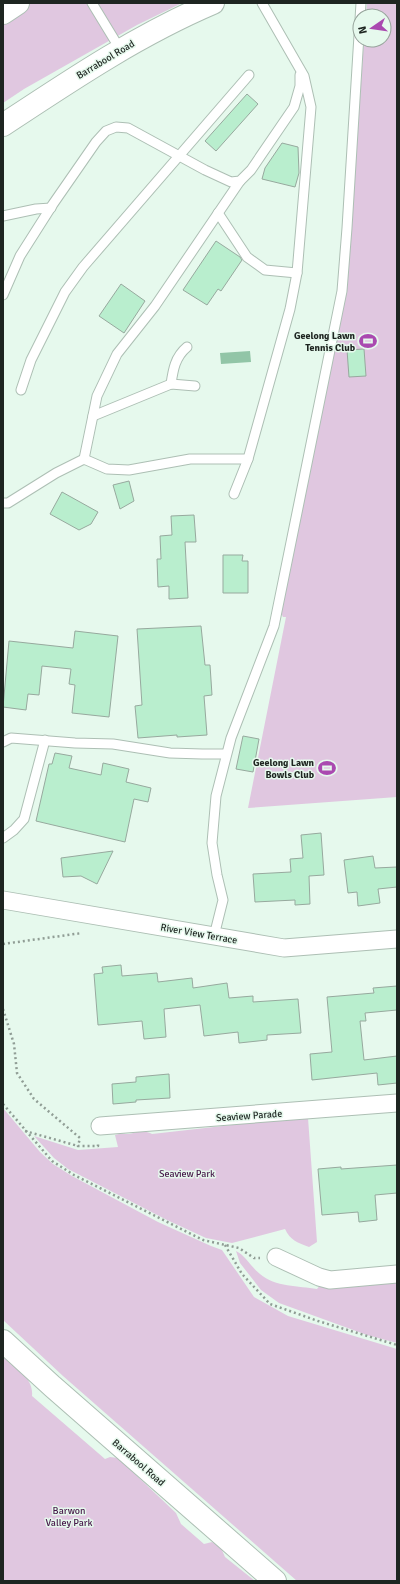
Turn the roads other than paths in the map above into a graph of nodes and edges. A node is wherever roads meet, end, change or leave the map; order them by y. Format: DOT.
graph roads {
  1 [pos="18,3"];
  2 [pos="92,3"];
  3 [pos="213,3"];
  4 [pos="262,3"];
  5 [pos="361,3"];
  6 [pos="3,13"];
  7 [pos="120,49"];
  8 [pos="300,68"];
  9 [pos="250,74"];
  10 [pos="3,125"];
  11 [pos="179,156"];
  12 [pos="240,181"];
  13 [pos="51,208"];
  14 [pos="218,213"];
  15 [pos="3,216"];
  16 [pos="297,274"];
  17 [pos="3,295"];
  18 [pos="187,347"];
  19 [pos="171,384"];
  20 [pos="195,386"];
  21 [pos="21,390"];
  22 [pos="93,416"];
  23 [pos="84,459"];
  24 [pos="248,459"];
  25 [pos="234,494"];
  26 [pos="5,504"];
  27 [pos="45,740"];
  28 [pos="3,742"];
  29 [pos="226,754"];
  30 [pos="3,838"];
  31 [pos="3,900"];
  32 [pos="214,936"];
  33 [pos="397,939"];
  34 [pos="397,1103"];
  35 [pos="100,1126"];
  36 [pos="276,1257"];
  37 [pos="397,1274"];
  38 [pos="3,1341"];
  39 [pos="275,1581"];
  1 -- 6 [label="main road"];
  2 -- 7 [label="lane"];
  3 -- 7 [label="main road, Barrabool Road"];
  4 -- 8 [label="lane"];
  5 -- 29 [label="lane"];
  7 -- 10 [label="main road, Barrabool Road"];
  8 -- 12 [label="lane"];
  8 -- 16 [label="lane"];
  9 -- 11 [label="lane"];
  11 -- 12 [label="lane"];
  11 -- 13 [label="lane"];
  11 -- 21 [label="lane"];
  12 -- 14 [label="lane"];
  13 -- 15 [label="lane"];
  13 -- 17 [label="lane"];
  14 -- 16 [label="lane"];
  14 -- 22 [label="lane"];
  16 -- 24 [label="lane"];
  18 -- 19 [label="lane"];
  19 -- 20 [label="lane"];
  19 -- 22 [label="lane"];
  22 -- 23 [label="lane"];
  23 -- 24 [label="lane"];
  23 -- 26 [label="lane"];
  24 -- 25 [label="lane"];
  27 -- 28 [label="lane"];
  27 -- 29 [label="lane"];
  27 -- 30 [label="lane"];
  29 -- 32 [label="lane"];
  31 -- 32 [label="street, River View Terrace"];
  32 -- 33 [label="street, River View Terrace"];
  34 -- 35 [label="street, Seaview Parade"];
  36 -- 37 [label="street"];
  38 -- 39 [label="main road, Barrabool Road"];
}
